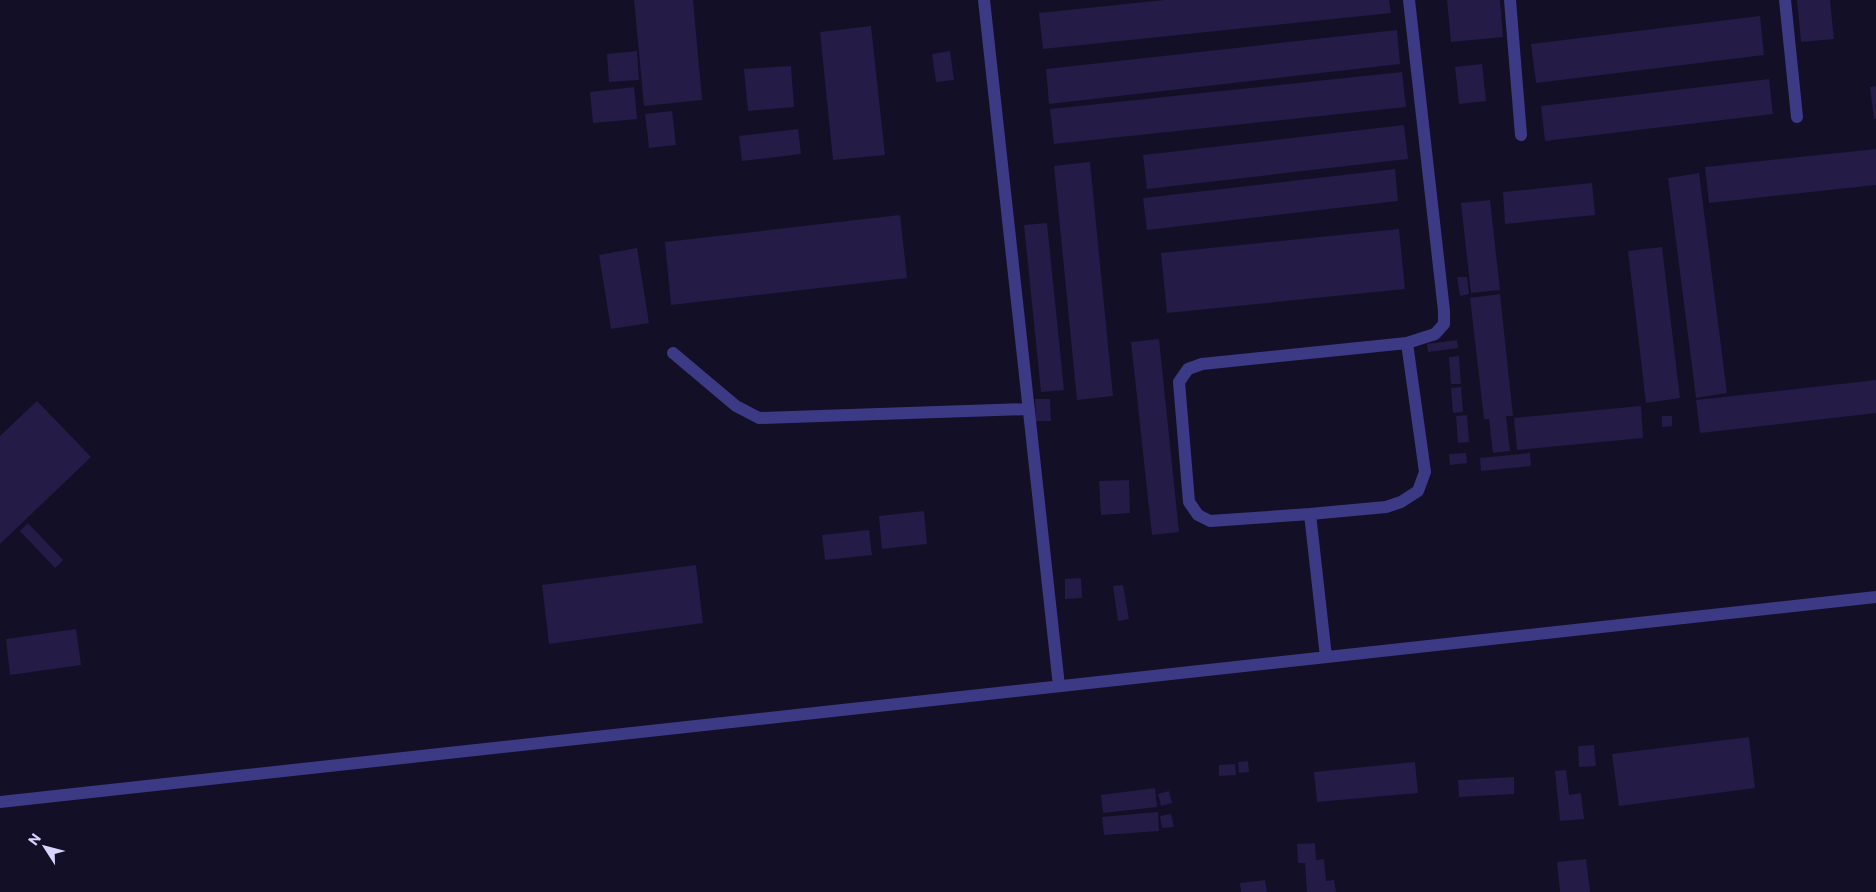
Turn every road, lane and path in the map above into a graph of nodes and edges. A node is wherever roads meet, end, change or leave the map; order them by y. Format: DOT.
graph roads {
  1 [pos="984,0"];
  2 [pos="1409,0"];
  3 [pos="1510,0"];
  4 [pos="1785,0"];
  5 [pos="1797,117"];
  6 [pos="1521,135"];
  7 [pos="1407,343"];
  8 [pos="673,353"];
  9 [pos="1029,409"];
  10 [pos="1310,514"];
  11 [pos="1876,597"];
  12 [pos="1326,657"];
  13 [pos="1059,686"];
  14 [pos="0,802"];
  1 -- 9 [label="lane"];
  2 -- 7 [label="lane"];
  3 -- 6 [label="lane"];
  4 -- 5 [label="lane"];
  7 -- 10 [label="lane"];
  7 -- 10 [label="lane"];
  8 -- 9 [label="lane"];
  9 -- 13 [label="lane"];
  10 -- 12 [label="lane"];
  11 -- 12 [label="lane"];
  12 -- 13 [label="lane"];
  13 -- 14 [label="lane"];
}
